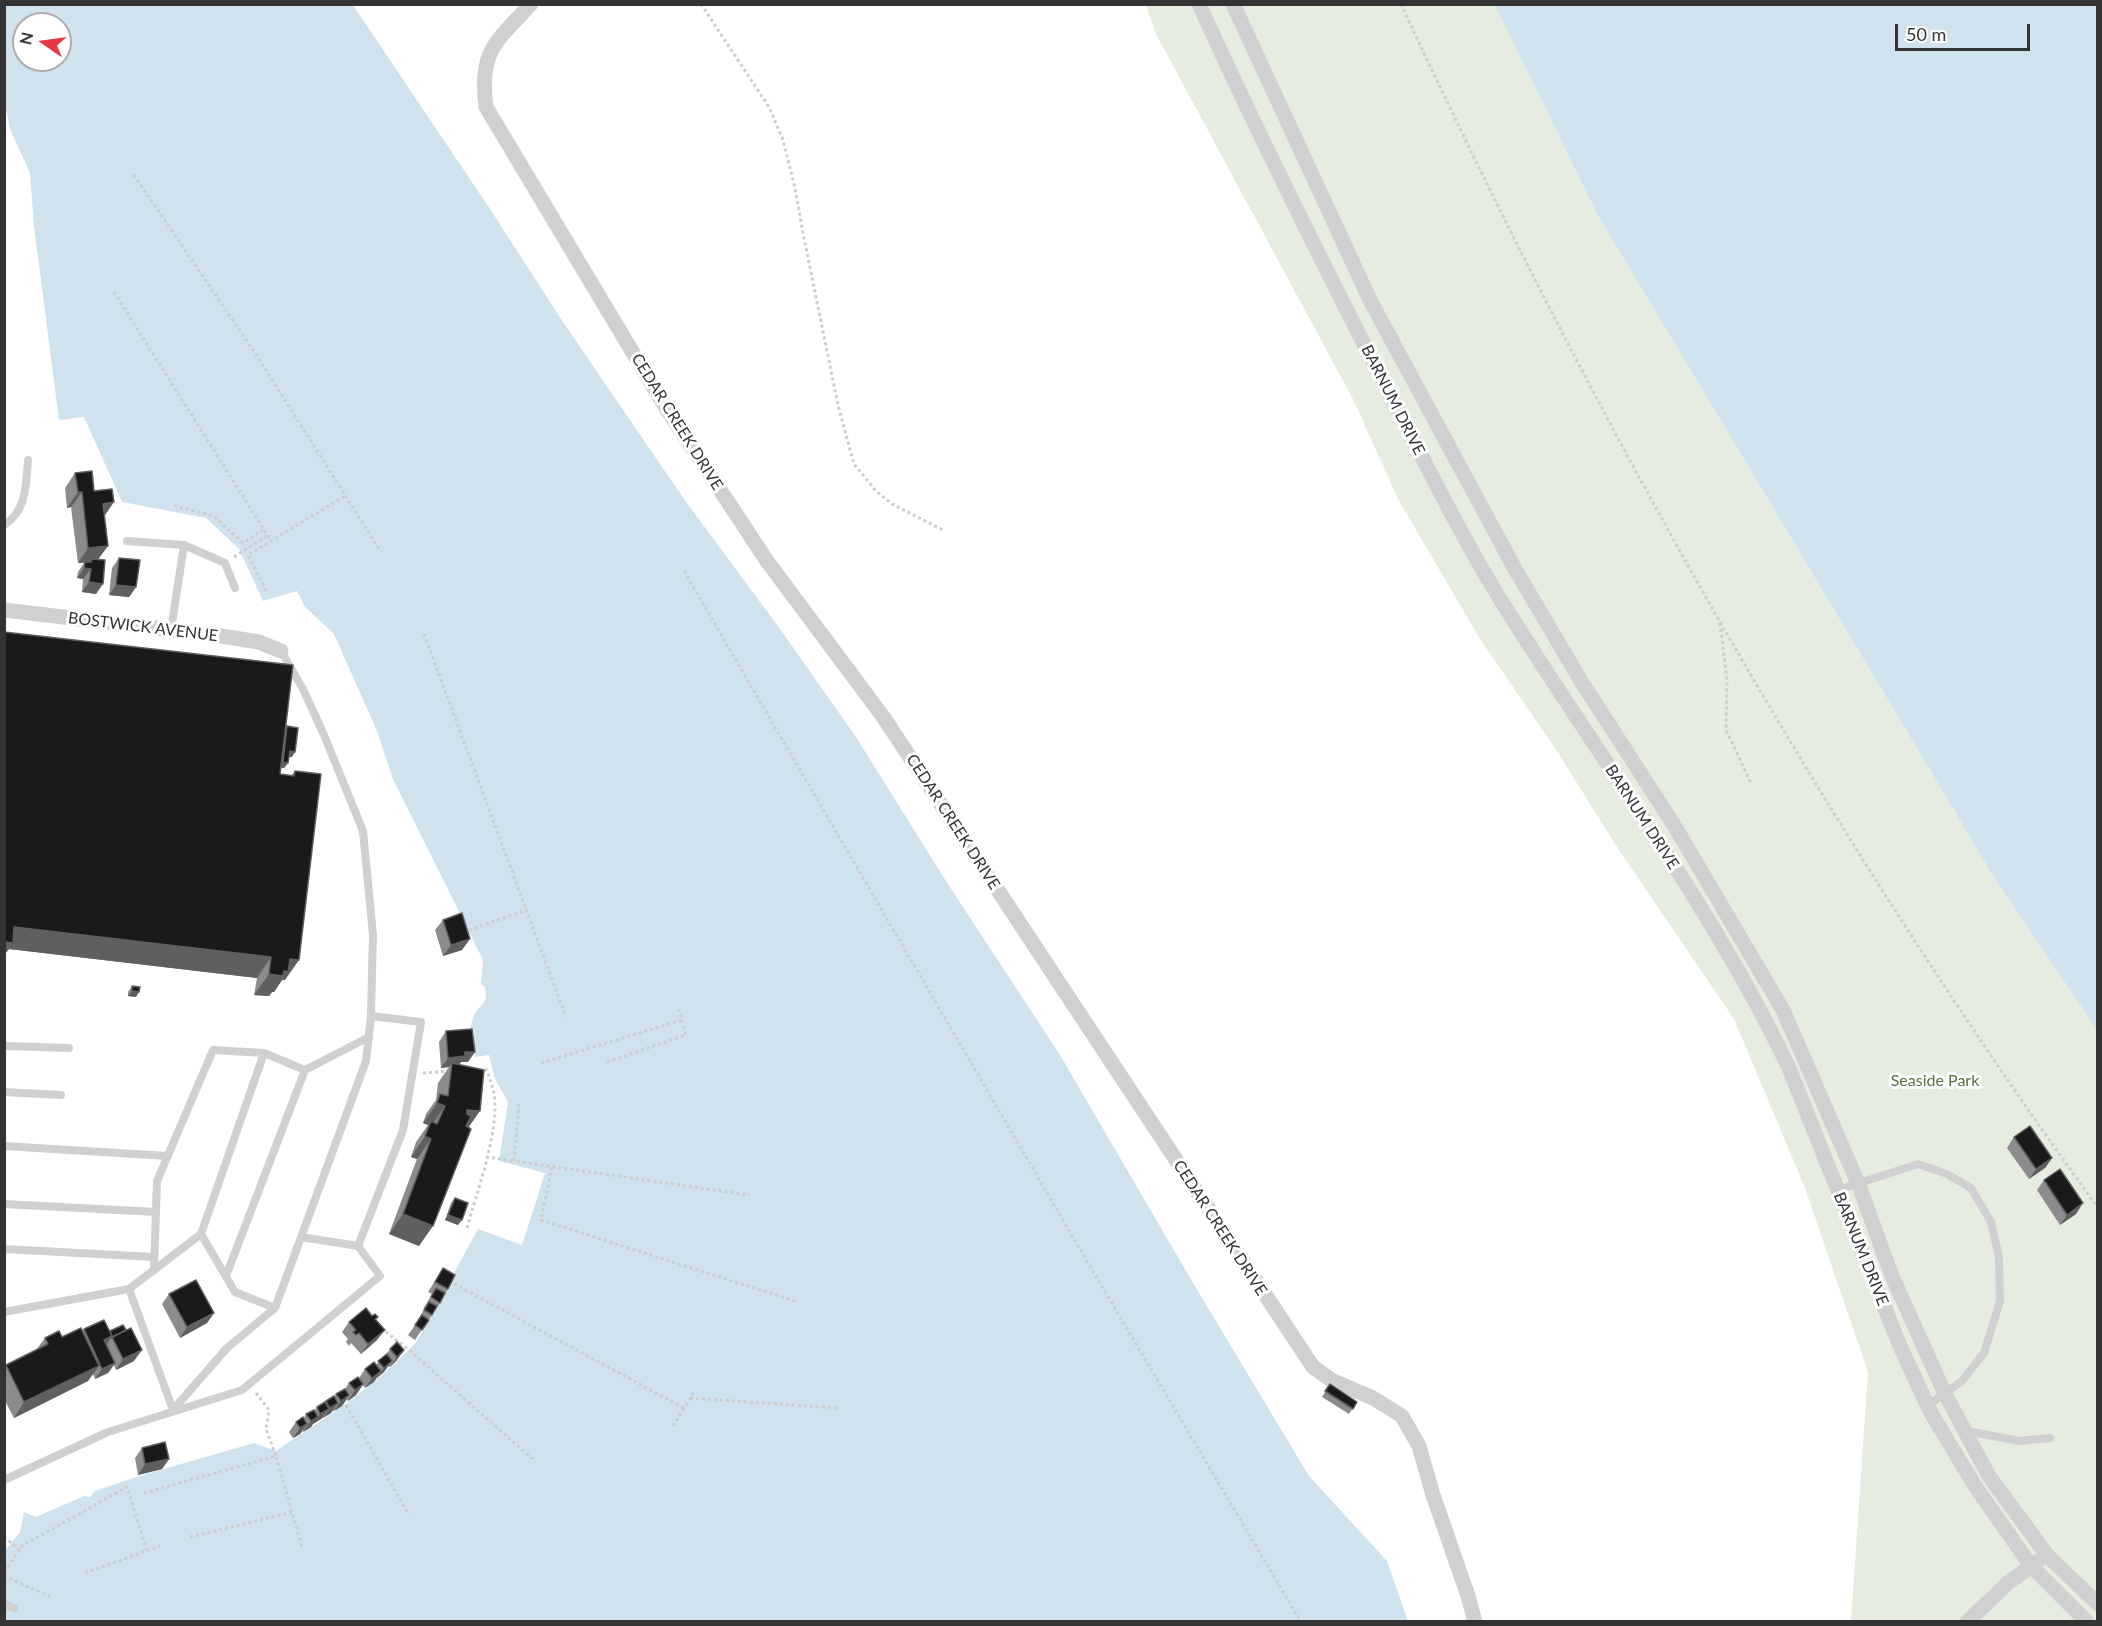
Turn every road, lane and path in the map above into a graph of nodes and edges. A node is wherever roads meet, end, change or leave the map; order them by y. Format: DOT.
graph roads {
  1 [pos="531,4"];
  2 [pos="701,4"];
  3 [pos="1199,4"];
  4 [pos="1233,4"];
  5 [pos="1401,4"];
  6 [pos="134,175"];
  7 [pos="114,292"];
  8 [pos="28,460"];
  9 [pos="345,496"];
  10 [pos="174,506"];
  11 [pos="4,525"];
  12 [pos="264,529"];
  13 [pos="943,530"];
  14 [pos="268,535"];
  15 [pos="127,541"];
  16 [pos="272,541"];
  17 [pos="184,545"];
  18 [pos="244,550"];
  19 [pos="381,552"];
  20 [pos="684,572"];
  21 [pos="235,588"];
  22 [pos="266,591"];
  23 [pos="4,610"];
  24 [pos="1720,621"];
  25 [pos="171,630"];
  26 [pos="424,634"];
  27 [pos="280,651"];
  28 [pos="1751,783"];
  29 [pos="526,910"];
  30 [pos="458,934"];
  31 [pos="679,1009"];
  32 [pos="371,1016"];
  33 [pos="566,1017"];
  34 [pos="682,1020"];
  35 [pos="369,1037"];
  36 [pos="4,1046"];
  37 [pos="69,1048"];
  38 [pos="264,1053"];
  39 [pos="607,1062"];
  40 [pos="542,1063"];
  41 [pos="305,1070"];
  42 [pos="458,1071"];
  43 [pos="469,1071"];
  44 [pos="412,1073"];
  45 [pos="4,1092"];
  46 [pos="61,1095"];
  47 [pos="519,1104"];
  48 [pos="4,1146"];
  49 [pos="168,1156"];
  50 [pos="486,1157"];
  51 [pos="514,1161"];
  52 [pos="552,1167"];
  53 [pos="1858,1183"];
  54 [pos="1838,1190"];
  55 [pos="748,1195"];
  56 [pos="4,1204"];
  57 [pos="2097,1208"];
  58 [pos="156,1212"];
  59 [pos="467,1228"];
  60 [pos="201,1234"];
  61 [pos="301,1237"];
  62 [pos="357,1246"];
  63 [pos="4,1249"];
  64 [pos="154,1257"];
  65 [pos="154,1269"];
  66 [pos="226,1276"];
  67 [pos="449,1281"];
  68 [pos="129,1289"];
  69 [pos="798,1302"];
  70 [pos="275,1308"];
  71 [pos="4,1312"];
  72 [pos="375,1324"];
  73 [pos="250,1384"];
  74 [pos="694,1392"];
  75 [pos="1945,1394"];
  76 [pos="341,1397"];
  77 [pos="690,1398"];
  78 [pos="1928,1405"];
  79 [pos="684,1407"];
  80 [pos="839,1408"];
  81 [pos="172,1411"];
  82 [pos="673,1426"];
  83 [pos="1965,1431"];
  84 [pos="2050,1438"];
  85 [pos="276,1456"];
  86 [pos="536,1462"];
  87 [pos="4,1480"];
  88 [pos="144,1492"];
  89 [pos="292,1512"];
  90 [pos="409,1515"];
  91 [pos="4,1537"];
  92 [pos="190,1537"];
  93 [pos="160,1546"];
  94 [pos="302,1546"];
  95 [pos="20,1550"];
  96 [pos="147,1551"];
  97 [pos="2047,1555"];
  98 [pos="2031,1566"];
  99 [pos="85,1573"];
  100 [pos="4,1574"];
  101 [pos="53,1598"];
  102 [pos="4,1604"];
  103 [pos="2097,1604"];
  104 [pos="14,1608"];
  105 [pos="1301,1622"];
  106 [pos="1475,1622"];
  107 [pos="1967,1622"];
  108 [pos="2087,1622"];
  1 -- 106 [label="street, CEDAR CREEK DRIVE"];
  2 -- 13 [label="path"];
  3 -- 54 [label="street, BARNUM DRIVE"];
  4 -- 53 [label="street, BARNUM DRIVE"];
  5 -- 24 [label="path"];
  6 -- 9 [label="path"];
  7 -- 12 [label="path"];
  8 -- 11 [label="lane"];
  9 -- 16 [label="path"];
  9 -- 19 [label="path"];
  10 -- 12 [label="path"];
  12 -- 14 [label="path"];
  14 -- 16 [label="path"];
  14 -- 18 [label="path"];
  15 -- 17 [label="lane"];
  16 -- 22 [label="path"];
  17 -- 21 [label="lane"];
  17 -- 25 [label="lane"];
  20 -- 105 [label="path"];
  23 -- 25 [label="street, BOSTWICK AVENUE"];
  24 -- 28 [label="path"];
  24 -- 57 [label="path"];
  25 -- 27 [label="street, BOSTWICK AVENUE"];
  26 -- 29 [label="path"];
  27 -- 32 [label="lane"];
  29 -- 30 [label="path"];
  29 -- 33 [label="path"];
  31 -- 34 [label="path"];
  32 -- 35 [label="lane"];
  32 -- 44 [label="lane"];
  34 -- 39 [label="path"];
  34 -- 40 [label="path"];
  35 -- 41 [label="lane"];
  35 -- 61 [label="lane"];
  36 -- 37 [label="lane"];
  38 -- 41 [label="lane"];
  38 -- 49 [label="lane"];
  38 -- 60 [label="lane"];
  41 -- 66 [label="lane"];
  42 -- 44 [label="path"];
  43 -- 50 [label="path"];
  44 -- 62 [label="lane"];
  45 -- 46 [label="lane"];
  47 -- 51 [label="path"];
  48 -- 49 [label="lane"];
  49 -- 58 [label="lane"];
  50 -- 51 [label="path"];
  50 -- 59 [label="path"];
  51 -- 52 [label="path"];
  52 -- 55 [label="path"];
  52 -- 69 [label="path"];
  53 -- 54 [label="lane"];
  53 -- 75 [label="street, BARNUM DRIVE"];
  53 -- 75 [label="lane"];
  54 -- 78 [label="street, BARNUM DRIVE"];
  56 -- 58 [label="lane"];
  58 -- 64 [label="lane"];
  60 -- 65 [label="lane"];
  60 -- 66 [label="lane"];
  61 -- 62 [label="lane"];
  61 -- 70 [label="lane"];
  62 -- 73 [label="lane"];
  63 -- 64 [label="lane"];
  64 -- 65 [label="lane"];
  65 -- 68 [label="lane"];
  66 -- 70 [label="lane"];
  67 -- 79 [label="path"];
  68 -- 71 [label="lane"];
  68 -- 81 [label="lane"];
  70 -- 81 [label="lane"];
  72 -- 86 [label="path"];
  73 -- 81 [label="lane"];
  73 -- 85 [label="path"];
  74 -- 77 [label="path"];
  75 -- 78 [label="lane"];
  75 -- 83 [label="street, BARNUM DRIVE"];
  76 -- 90 [label="path"];
  77 -- 79 [label="path"];
  77 -- 80 [label="path"];
  78 -- 98 [label="street, BARNUM DRIVE"];
  79 -- 82 [label="path"];
  81 -- 87 [label="lane"];
  83 -- 84 [label="lane"];
  83 -- 97 [label="street, BARNUM DRIVE"];
  85 -- 88 [label="path"];
  85 -- 89 [label="path"];
  89 -- 92 [label="path"];
  89 -- 94 [label="path"];
  91 -- 95 [label="path"];
  93 -- 96 [label="path"];
  95 -- 96 [label="path"];
  95 -- 100 [label="path"];
  96 -- 99 [label="path"];
  97 -- 98 [label="street"];
  97 -- 103 [label="street, BARNUM DRIVE"];
  98 -- 107 [label="street"];
  98 -- 108 [label="street, BARNUM DRIVE"];
  100 -- 101 [label="path"];
  102 -- 104 [label="lane"];
}
